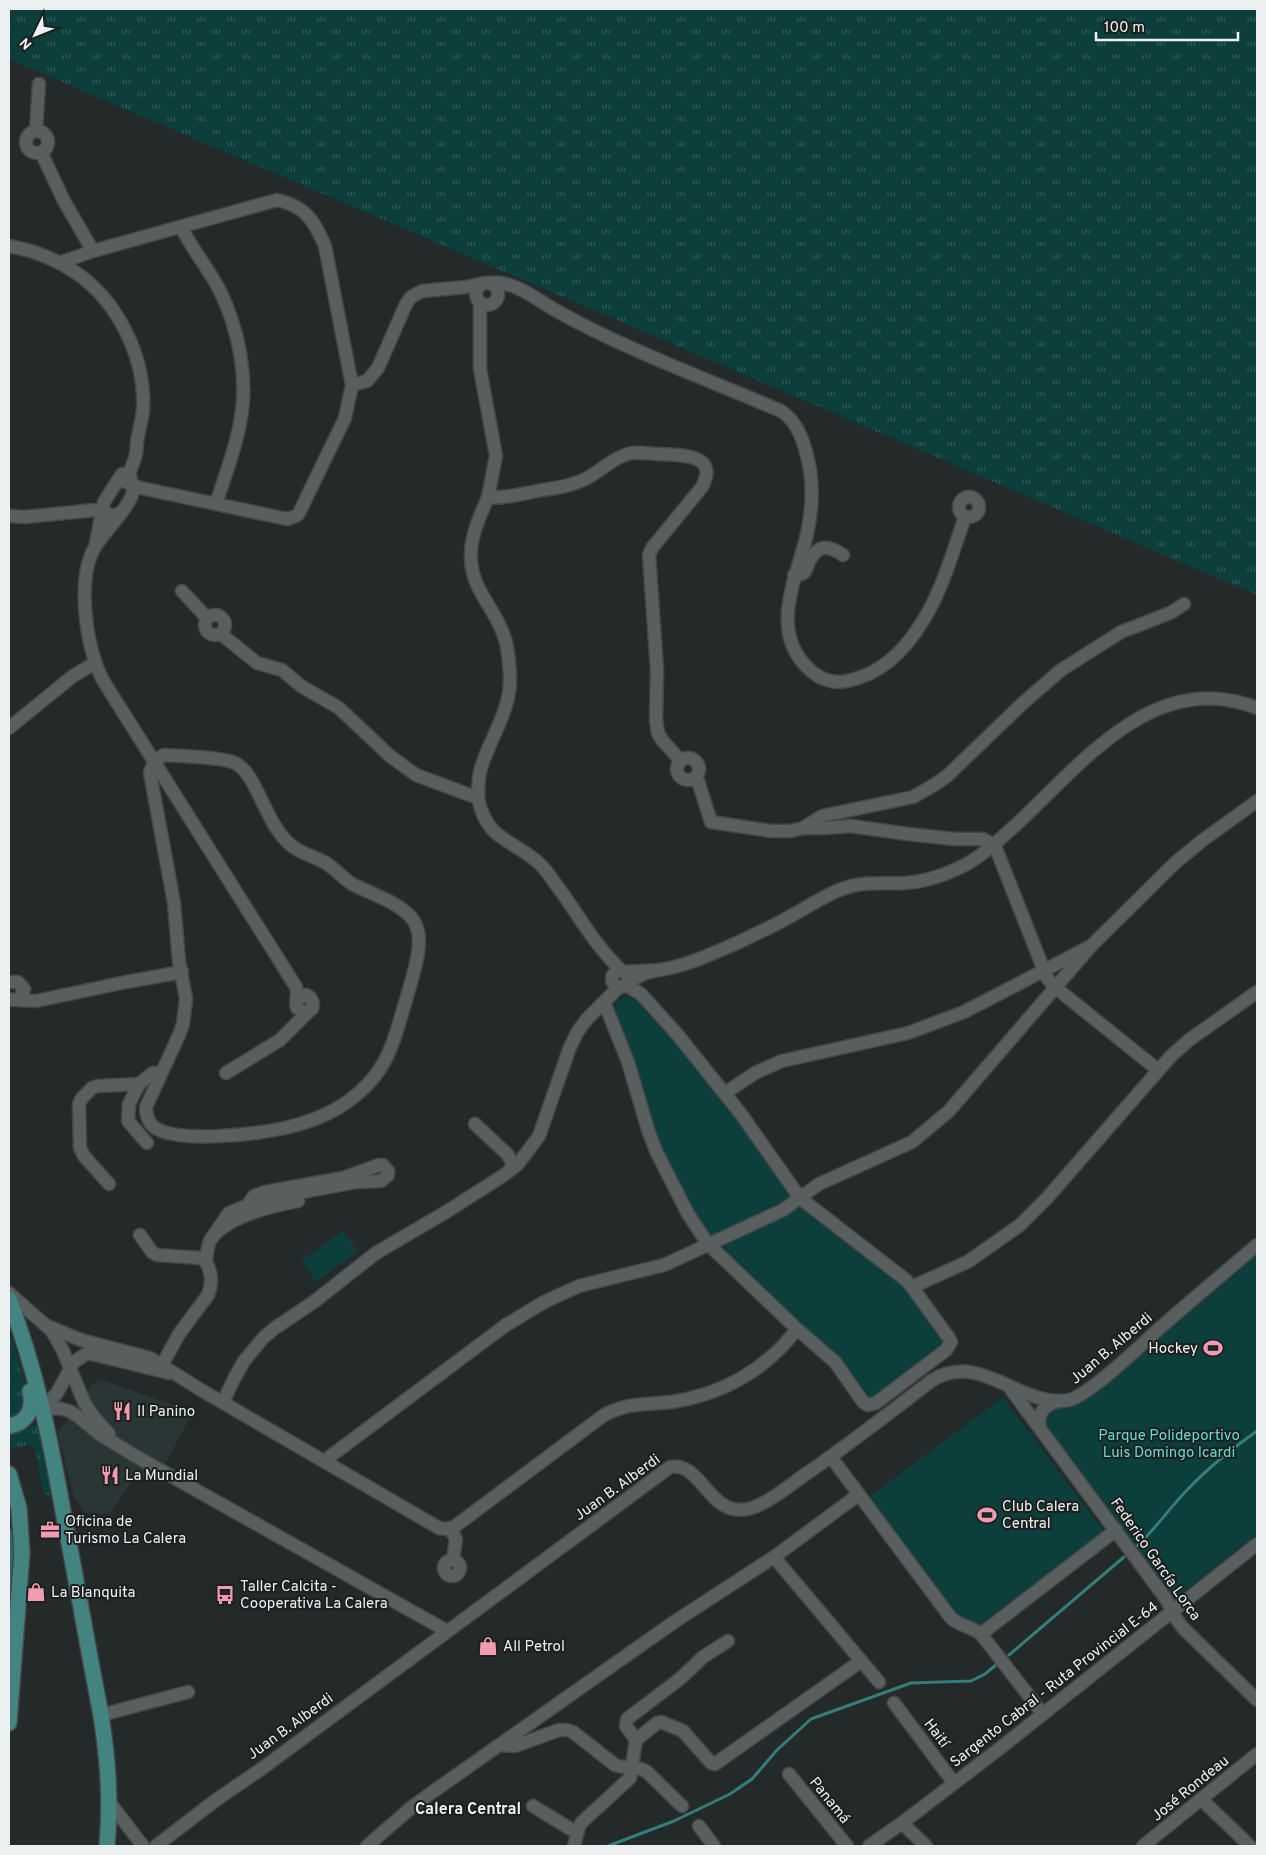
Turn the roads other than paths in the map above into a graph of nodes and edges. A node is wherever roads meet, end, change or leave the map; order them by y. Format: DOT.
graph roads {
  1 [pos="39,84"];
  2 [pos="181,227"];
  3 [pos="9,246"];
  4 [pos="93,252"];
  5 [pos="60,263"];
  6 [pos="487,283"];
  7 [pos="466,287"];
  8 [pos="520,290"];
  9 [pos="486,300"];
  10 [pos="352,385"];
  11 [pos="137,444"];
  12 [pos="119,481"];
  13 [pos="133,486"];
  14 [pos="488,497"];
  15 [pos="216,504"];
  16 [pos="103,511"];
  17 [pos="120,513"];
  18 [pos="9,516"];
  19 [pos="965,517"];
  20 [pos="96,545"];
  21 [pos="843,554"];
  22 [pos="794,575"];
  23 [pos="182,591"];
  24 [pos="1184,604"];
  25 [pos="95,663"];
  26 [pos="1257,708"];
  27 [pos="9,728"];
  28 [pos="154,761"];
  29 [pos="478,798"];
  30 [pos="1257,801"];
  31 [pos="803,828"];
  32 [pos="994,845"];
  33 [pos="1091,946"];
  34 [pos="1043,971"];
  35 [pos="182,972"];
  36 [pos="620,979"];
  37 [pos="9,982"];
  38 [pos="1056,988"];
  39 [pos="1257,992"];
  40 [pos="17,997"];
  41 [pos="604,1002"];
  42 [pos="1158,1070"];
  43 [pos="161,1073"];
  44 [pos="226,1073"];
  45 [pos="139,1084"];
  46 [pos="725,1093"];
  47 [pos="475,1124"];
  48 [pos="147,1143"];
  49 [pos="514,1167"];
  50 [pos="109,1184"];
  51 [pos="331,1195"];
  52 [pos="800,1198"];
  53 [pos="248,1205"];
  54 [pos="140,1235"];
  55 [pos="211,1239"];
  56 [pos="708,1244"];
  57 [pos="1257,1245"];
  58 [pos="206,1261"];
  59 [pos="912,1287"];
  60 [pos="9,1293"];
  61 [pos="9,1299"];
  62 [pos="45,1325"];
  63 [pos="798,1330"];
  64 [pos="91,1348"];
  65 [pos="162,1365"];
  66 [pos="70,1369"];
  67 [pos="33,1371"];
  68 [pos="176,1375"];
  69 [pos="1008,1386"];
  70 [pos="1063,1400"];
  71 [pos="223,1402"];
  72 [pos="43,1414"];
  73 [pos="14,1425"];
  74 [pos="1040,1427"];
  75 [pos="119,1445"];
  76 [pos="831,1456"];
  77 [pos="324,1461"];
  78 [pos="9,1474"];
  79 [pos="858,1495"];
  80 [pos="450,1528"];
  81 [pos="1116,1530"];
  82 [pos="1257,1544"];
  83 [pos="774,1557"];
  84 [pos="454,1560"];
  85 [pos="1173,1612"];
  86 [pos="447,1631"];
  87 [pos="981,1634"];
  88 [pos="728,1641"];
  89 [pos="861,1661"];
  90 [pos="879,1682"];
  91 [pos="188,1692"];
  92 [pos="1257,1700"];
  93 [pos="894,1703"];
  94 [pos="1043,1714"];
  95 [pos="101,1715"];
  96 [pos="9,1723"];
  97 [pos="636,1740"];
  98 [pos="500,1745"];
  99 [pos="1257,1754"];
  100 [pos="632,1768"];
  101 [pos="788,1774"];
  102 [pos="954,1783"];
  103 [pos="1201,1799"];
  104 [pos="110,1804"];
  105 [pos="533,1806"];
  106 [pos="682,1806"];
  107 [pos="902,1823"];
  108 [pos="699,1826"];
  109 [pos="577,1833"];
  110 [pos="107,1846"];
  111 [pos="144,1846"];
  112 [pos="156,1846"];
  113 [pos="367,1846"];
  114 [pos="574,1846"];
  115 [pos="714,1846"];
  116 [pos="847,1846"];
  117 [pos="869,1846"];
  118 [pos="926,1846"];
  119 [pos="1143,1846"];
  120 [pos="1250,1846"];
  1 -- 4 [label="street"];
  2 -- 4 [label="street"];
  2 -- 10 [label="street"];
  2 -- 15 [label="street"];
  3 -- 5 [label="street"];
  4 -- 5 [label="street"];
  5 -- 11 [label="street"];
  6 -- 7 [label="street"];
  6 -- 8 [label="street"];
  6 -- 9 [label="street"];
  6 -- 9 [label="street"];
  7 -- 9 [label="street"];
  7 -- 10 [label="street"];
  8 -- 9 [label="street"];
  8 -- 22 [label="street"];
  9 -- 14 [label="street"];
  10 -- 15 [label="street"];
  11 -- 12 [label="street"];
  11 -- 13 [label="street"];
  12 -- 13 [label="street"];
  12 -- 16 [label="street"];
  13 -- 15 [label="street"];
  13 -- 17 [label="street"];
  14 -- 29 [label="street"];
  14 -- 31 [label="street"];
  16 -- 17 [label="street"];
  16 -- 18 [label="street"];
  16 -- 20 [label="street"];
  17 -- 20 [label="street"];
  19 -- 22 [label="street"];
  20 -- 25 [label="street"];
  21 -- 22 [label="street"];
  23 -- 29 [label="street"];
  24 -- 31 [label="street"];
  25 -- 27 [label="street"];
  25 -- 28 [label="street"];
  26 -- 32 [label="street"];
  28 -- 35 [label="street"];
  28 -- 43 [label="street"];
  28 -- 44 [label="street"];
  29 -- 36 [label="street"];
  30 -- 33 [label="street"];
  31 -- 32 [label="street"];
  32 -- 34 [label="street"];
  32 -- 36 [label="street"];
  33 -- 34 [label="street"];
  33 -- 38 [label="street"];
  34 -- 38 [label="street"];
  34 -- 46 [label="street"];
  35 -- 40 [label="street"];
  35 -- 43 [label="street"];
  36 -- 41 [label="street"];
  36 -- 46 [label="street"];
  37 -- 40 [label="street"];
  38 -- 42 [label="street"];
  38 -- 52 [label="street"];
  39 -- 42 [label="street"];
  41 -- 49 [label="street"];
  41 -- 56 [label="street"];
  42 -- 59 [label="street"];
  43 -- 45 [label="street"];
  45 -- 48 [label="street"];
  45 -- 50 [label="street"];
  46 -- 52 [label="street"];
  47 -- 49 [label="street"];
  49 -- 71 [label="street"];
  51 -- 55 [label="street"];
  52 -- 56 [label="street"];
  52 -- 59 [label="street"];
  53 -- 53 [label="street"];
  53 -- 55 [label="street"];
  54 -- 58 [label="street"];
  55 -- 58 [label="street"];
  56 -- 63 [label="street"];
  56 -- 77 [label="street"];
  57 -- 70 [label="street, Juan B. Alberdi"];
  58 -- 65 [label="street"];
  59 -- 63 [label="street"];
  60 -- 62 [label="street"];
  61 -- 67 [label="main road"];
  62 -- 64 [label="street"];
  62 -- 66 [label="street"];
  63 -- 80 [label="street"];
  64 -- 65 [label="street"];
  64 -- 66 [label="street"];
  64 -- 68 [label="street"];
  65 -- 68 [label="street"];
  66 -- 72 [label="street"];
  66 -- 75 [label="street"];
  67 -- 72 [label="main road"];
  67 -- 73 [label="main road"];
  68 -- 71 [label="street"];
  69 -- 70 [label="street, Juan B. Alberdi"];
  69 -- 74 [label="street, Federico García Lorca"];
  69 -- 76 [label="street, Juan B. Alberdi"];
  70 -- 74 [label="street"];
  71 -- 77 [label="street"];
  72 -- 73 [label="main road"];
  72 -- 75 [label="street"];
  72 -- 95 [label="main road"];
  74 -- 81 [label="street, Federico García Lorca"];
  75 -- 86 [label="street"];
  76 -- 79 [label="street"];
  76 -- 86 [label="street, Juan B. Alberdi"];
  77 -- 80 [label="street"];
  78 -- 96 [label="main road"];
  79 -- 83 [label="street"];
  79 -- 87 [label="street"];
  80 -- 84 [label="street"];
  81 -- 85 [label="street, Federico García Lorca"];
  81 -- 87 [label="street"];
  82 -- 85 [label="street, Sargento Cabral - Ruta Provincial E-64"];
  83 -- 89 [label="street"];
  83 -- 98 [label="street"];
  85 -- 92 [label="street, Federico García Lorca"];
  85 -- 94 [label="street, Sargento Cabral - Ruta Provincial E-64"];
  86 -- 112 [label="street, Juan B. Alberdi"];
  87 -- 94 [label="street"];
  88 -- 97 [label="street"];
  89 -- 90 [label="street"];
  89 -- 97 [label="street"];
  91 -- 95 [label="street"];
  93 -- 102 [label="street, Haití"];
  94 -- 102 [label="street, Sargento Cabral - Ruta Provincial E-64"];
  95 -- 104 [label="main road"];
  97 -- 100 [label="street"];
  98 -- 100 [label="street"];
  98 -- 113 [label="street"];
  99 -- 103 [label="street, José Rondeau"];
  100 -- 106 [label="street"];
  100 -- 109 [label="street"];
  101 -- 116 [label="street, Panamá"];
  102 -- 107 [label="street, Sargento Cabral - Ruta Provincial E-64"];
  103 -- 119 [label="street, José Rondeau"];
  103 -- 120 [label="street"];
  104 -- 110 [label="main road"];
  104 -- 111 [label="street"];
  105 -- 109 [label="street"];
  107 -- 117 [label="street, Sargento Cabral - Ruta Provincial E-64"];
  107 -- 118 [label="street"];
  108 -- 115 [label="street"];
  109 -- 114 [label="street"];
}
